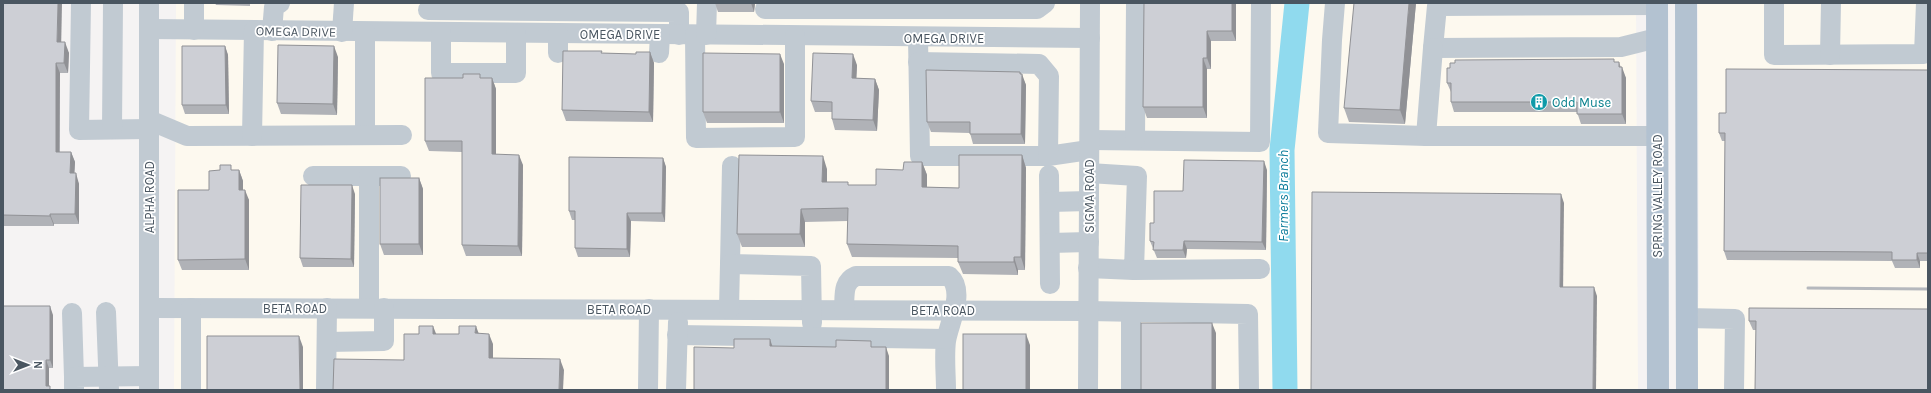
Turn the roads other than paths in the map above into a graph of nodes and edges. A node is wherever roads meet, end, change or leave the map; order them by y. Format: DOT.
graph roads {
  1 [pos="81,3"];
  2 [pos="112,3"];
  3 [pos="149,3"];
  4 [pos="194,3"];
  5 [pos="280,3"];
  6 [pos="344,3"];
  7 [pos="707,3"];
  8 [pos="1045,3"];
  9 [pos="1090,3"];
  10 [pos="1136,3"];
  11 [pos="1261,3"];
  12 [pos="1335,3"];
  13 [pos="1686,3"];
  14 [pos="1774,3"];
  15 [pos="1831,3"];
  16 [pos="1926,3"];
  17 [pos="1657,4"];
  18 [pos="1437,5"];
  19 [pos="765,6"];
  20 [pos="910,6"];
  21 [pos="433,8"];
  22 [pos="149,29"];
  23 [pos="194,30"];
  24 [pos="263,31"];
  25 [pos="342,32"];
  26 [pos="365,32"];
  27 [pos="437,33"];
  28 [pos="516,34"];
  29 [pos="694,35"];
  30 [pos="766,36"];
  31 [pos="795,36"];
  32 [pos="914,37"];
  33 [pos="1090,38"];
  34 [pos="1656,38"];
  35 [pos="1433,48"];
  36 [pos="1830,55"];
  37 [pos="918,62"];
  38 [pos="149,125"];
  39 [pos="112,129"];
  40 [pos="365,135"];
  41 [pos="402,135"];
  42 [pos="252,136"];
  43 [pos="1426,136"];
  44 [pos="1657,136"];
  45 [pos="1135,140"];
  46 [pos="1090,145"];
  47 [pos="732,166"];
  48 [pos="1049,166"];
  49 [pos="1089,173"];
  50 [pos="313,176"];
  51 [pos="369,176"];
  52 [pos="401,176"];
  53 [pos="1657,198"];
  54 [pos="1685,198"];
  55 [pos="1089,201"];
  56 [pos="1050,202"];
  57 [pos="1089,242"];
  58 [pos="1050,243"];
  59 [pos="730,264"];
  60 [pos="1088,268"];
  61 [pos="1134,270"];
  62 [pos="1260,270"];
  63 [pos="1050,284"];
  64 [pos="149,308"];
  65 [pos="191,308"];
  66 [pos="327,308"];
  67 [pos="377,308"];
  68 [pos="649,309"];
  69 [pos="678,309"];
  70 [pos="728,309"];
  71 [pos="812,310"];
  72 [pos="844,310"];
  73 [pos="955,310"];
  74 [pos="1088,311"];
  75 [pos="106,312"];
  76 [pos="1131,312"];
  77 [pos="72,313"];
  78 [pos="1686,318"];
  79 [pos="677,335"];
  80 [pos="812,337"];
  81 [pos="946,339"];
  82 [pos="327,342"];
  83 [pos="108,383"];
  84 [pos="149,383"];
  85 [pos="74,384"];
  86 [pos="191,390"];
  87 [pos="326,390"];
  88 [pos="648,390"];
  89 [pos="676,390"];
  90 [pos="946,390"];
  91 [pos="1088,390"];
  92 [pos="1131,390"];
  93 [pos="1249,390"];
  94 [pos="1658,390"];
  95 [pos="1687,390"];
  96 [pos="1734,390"];
  1 -- 39 [label="street"];
  2 -- 39 [label="street"];
  3 -- 22 [label="street, ALPHA ROAD"];
  4 -- 23 [label="street"];
  5 -- 24 [label="street"];
  6 -- 25 [label="street"];
  7 -- 29 [label="street"];
  8 -- 20 [label="street"];
  9 -- 33 [label="street, SIGMA ROAD"];
  10 -- 45 [label="street"];
  11 -- 45 [label="street"];
  12 -- 43 [label="street"];
  13 -- 54 [label="main road"];
  14 -- 36 [label="street"];
  15 -- 36 [label="street"];
  16 -- 36 [label="street"];
  17 -- 18 [label="street"];
  17 -- 34 [label="main road, SPRING VALLEY ROAD"];
  18 -- 35 [label="street"];
  19 -- 20 [label="street"];
  19 -- 30 [label="street"];
  20 -- 32 [label="street"];
  21 -- 27 [label="street"];
  21 -- 29 [label="street"];
  22 -- 23 [label="street, OMEGA DRIVE"];
  22 -- 38 [label="street, ALPHA ROAD"];
  23 -- 24 [label="street, OMEGA DRIVE"];
  24 -- 25 [label="street, OMEGA DRIVE"];
  24 -- 42 [label="street"];
  25 -- 26 [label="street, OMEGA DRIVE"];
  26 -- 27 [label="street, OMEGA DRIVE"];
  26 -- 40 [label="street"];
  27 -- 28 [label="street, OMEGA DRIVE"];
  27 -- 28 [label="street"];
  28 -- 29 [label="street, OMEGA DRIVE"];
  29 -- 30 [label="street, OMEGA DRIVE"];
  29 -- 31 [label="street"];
  30 -- 31 [label="street, OMEGA DRIVE"];
  31 -- 32 [label="street, OMEGA DRIVE"];
  32 -- 33 [label="street, OMEGA DRIVE"];
  32 -- 37 [label="street"];
  33 -- 46 [label="street, SIGMA ROAD"];
  34 -- 35 [label="street"];
  34 -- 44 [label="main road, SPRING VALLEY ROAD"];
  35 -- 43 [label="street"];
  37 -- 48 [label="street"];
  37 -- 48 [label="street"];
  38 -- 39 [label="street"];
  38 -- 42 [label="street"];
  38 -- 64 [label="street, ALPHA ROAD"];
  40 -- 41 [label="street"];
  40 -- 42 [label="street"];
  43 -- 44 [label="street"];
  44 -- 53 [label="main road, SPRING VALLEY ROAD"];
  45 -- 46 [label="street"];
  46 -- 48 [label="street"];
  46 -- 49 [label="street, SIGMA ROAD"];
  47 -- 59 [label="street"];
  48 -- 56 [label="street"];
  49 -- 55 [label="street, SIGMA ROAD"];
  49 -- 61 [label="street"];
  50 -- 51 [label="street"];
  51 -- 52 [label="street"];
  51 -- 67 [label="street"];
  53 -- 54 [label="main road"];
  53 -- 94 [label="main road, SPRING VALLEY ROAD"];
  54 -- 78 [label="main road"];
  55 -- 56 [label="street"];
  55 -- 57 [label="street, SIGMA ROAD"];
  56 -- 58 [label="street"];
  57 -- 58 [label="street"];
  57 -- 60 [label="street, SIGMA ROAD"];
  58 -- 63 [label="street"];
  59 -- 70 [label="street"];
  59 -- 71 [label="street"];
  60 -- 61 [label="street"];
  60 -- 74 [label="street, SIGMA ROAD"];
  61 -- 62 [label="street"];
  64 -- 65 [label="street, BETA ROAD"];
  64 -- 84 [label="street, ALPHA ROAD"];
  65 -- 66 [label="street, BETA ROAD"];
  65 -- 86 [label="street"];
  66 -- 67 [label="street, BETA ROAD"];
  66 -- 82 [label="street"];
  67 -- 68 [label="street, BETA ROAD"];
  67 -- 82 [label="street"];
  68 -- 69 [label="street, BETA ROAD"];
  68 -- 88 [label="street"];
  69 -- 70 [label="street, BETA ROAD"];
  69 -- 79 [label="street"];
  70 -- 71 [label="street, BETA ROAD"];
  71 -- 72 [label="street, BETA ROAD"];
  71 -- 80 [label="street"];
  72 -- 73 [label="street, BETA ROAD"];
  72 -- 73 [label="street"];
  73 -- 74 [label="street, BETA ROAD"];
  73 -- 81 [label="street"];
  74 -- 76 [label="street, BETA ROAD"];
  74 -- 91 [label="street, SIGMA ROAD"];
  75 -- 83 [label="street"];
  76 -- 92 [label="street"];
  76 -- 93 [label="street, BETA ROAD"];
  77 -- 85 [label="street"];
  78 -- 95 [label="main road"];
  78 -- 96 [label="street"];
  79 -- 80 [label="street"];
  79 -- 89 [label="street"];
  80 -- 81 [label="street"];
  81 -- 90 [label="street"];
  82 -- 87 [label="street"];
  83 -- 84 [label="street"];
  83 -- 85 [label="street"];
}
